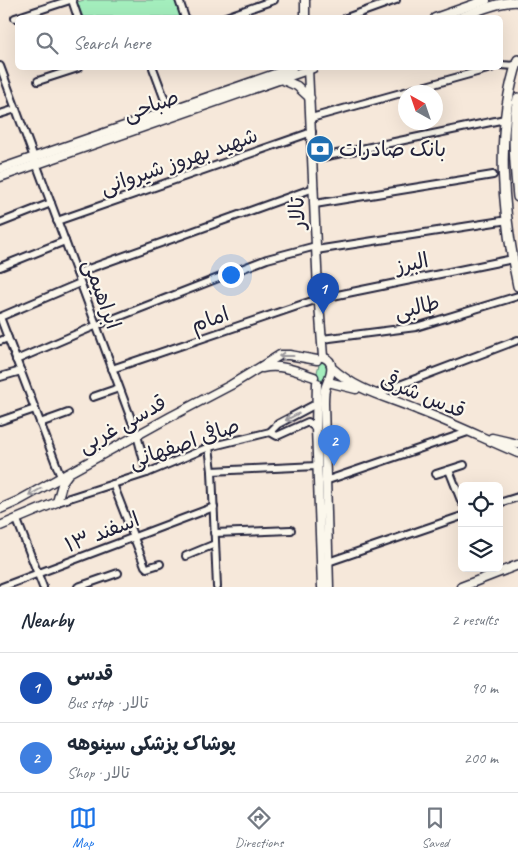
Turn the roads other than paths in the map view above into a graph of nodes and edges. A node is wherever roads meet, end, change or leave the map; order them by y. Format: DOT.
graph roads {
  1 [pos="71,0"];
  2 [pos="179,0"];
  3 [pos="274,0"];
  4 [pos="305,0"];
  5 [pos="396,0"];
  6 [pos="486,0"];
  7 [pos="518,2"];
  8 [pos="477,7"];
  9 [pos="24,15"];
  10 [pos="77,15"];
  11 [pos="184,15"];
  12 [pos="232,15"];
  13 [pos="305,15"];
  14 [pos="354,15"];
  15 [pos="446,15"];
  16 [pos="464,15"];
  17 [pos="517,63"];
  18 [pos="503,65"];
  19 [pos="1,70"];
  20 [pos="72,70"];
  21 [pos="154,70"];
  22 [pos="282,70"];
  23 [pos="305,70"];
  24 [pos="310,70"];
  25 [pos="484,70"];
  26 [pos="280,79"];
  27 [pos="38,81"];
  28 [pos="310,98"];
  29 [pos="518,98"];
  30 [pos="16,109"];
  31 [pos="169,111"];
  32 [pos="0,114"];
  33 [pos="311,118"];
  34 [pos="505,120"];
  35 [pos="312,132"];
  36 [pos="503,143"];
  37 [pos="516,148"];
  38 [pos="313,159"];
  39 [pos="35,161"];
  40 [pos="0,169"];
  41 [pos="493,175"];
  42 [pos="0,177"];
  43 [pos="314,188"];
  44 [pos="518,197"];
  45 [pos="50,203"];
  46 [pos="314,204"];
  47 [pos="508,220"];
  48 [pos="57,221"];
  49 [pos="0,223"];
  50 [pos="65,241"];
  51 [pos="316,248"];
  52 [pos="513,259"];
  53 [pos="0,267"];
  54 [pos="77,273"];
  55 [pos="80,283"];
  56 [pos="518,286"];
  57 [pos="518,296"];
  58 [pos="318,299"];
  59 [pos="0,317"];
  60 [pos="95,326"];
  61 [pos="8,338"];
  62 [pos="322,339"];
  63 [pos="518,340"];
  64 [pos="0,341"];
  65 [pos="320,358"];
  66 [pos="16,360"];
  67 [pos="260,368"];
  68 [pos="332,368"];
  69 [pos="112,369"];
  70 [pos="21,371"];
  71 [pos="0,377"];
  72 [pos="316,380"];
  73 [pos="327,383"];
  74 [pos="119,388"];
  75 [pos="365,390"];
  76 [pos="376,394"];
  77 [pos="93,397"];
  78 [pos="316,404"];
  79 [pos="35,409"];
  80 [pos="68,413"];
  81 [pos="0,421"];
  82 [pos="40,423"];
  83 [pos="316,428"];
  84 [pos="270,432"];
  85 [pos="468,432"];
  86 [pos="137,435"];
  87 [pos="518,444"];
  88 [pos="209,447"];
  89 [pos="518,453"];
  90 [pos="464,465"];
  91 [pos="317,466"];
  92 [pos="449,470"];
  93 [pos="212,471"];
  94 [pos="69,472"];
  95 [pos="147,473"];
  96 [pos="436,474"];
  97 [pos="61,477"];
  98 [pos="325,481"];
  99 [pos="113,484"];
  100 [pos="458,493"];
  101 [pos="518,497"];
  102 [pos="58,502"];
  103 [pos="503,502"];
  104 [pos="214,508"];
  105 [pos="0,509"];
  106 [pos="458,517"];
  107 [pos="17,520"];
  108 [pos="0,526"];
  109 [pos="291,530"];
  110 [pos="214,533"];
  111 [pos="133,537"];
  112 [pos="215,544"];
  113 [pos="186,556"];
  114 [pos="328,562"];
  115 [pos="160,564"];
  116 [pos="518,565"];
  117 [pos="118,573"];
  118 [pos="38,574"];
  119 [pos="2,587"];
  120 [pos="43,587"];
  121 [pos="78,587"];
  122 [pos="217,587"];
  123 [pos="322,587"];
  124 [pos="329,587"];
  125 [pos="461,587"];
  1 -- 9 [label="street"];
  1 -- 10 [label="street"];
  2 -- 11 [label="street"];
  3 -- 12 [label="street"];
  4 -- 13 [label="street"];
  5 -- 14 [label="street"];
  6 -- 8 [label="street"];
  7 -- 8 [label="street"];
  8 -- 15 [label="street"];
  8 -- 16 [label="street"];
  17 -- 18 [label="street"];
  17 -- 34 [label="main road"];
  19 -- 30 [label="street, ابراهیمی"];
  20 -- 27 [label="street"];
  21 -- 31 [label="street"];
  22 -- 31 [label="street, صباحی"];
  23 -- 26 [label="street, صباحی"];
  24 -- 28 [label="street, تالار"];
  25 -- 33 [label="street"];
  26 -- 28 [label="street"];
  26 -- 39 [label="street, صباحی"];
  28 -- 33 [label="street, تالار"];
  29 -- 37 [label="main road"];
  30 -- 32 [label="street"];
  30 -- 39 [label="street, ابراهیمی"];
  31 -- 39 [label="street, صباحی"];
  33 -- 35 [label="street, تالار"];
  34 -- 36 [label="main road"];
  34 -- 38 [label="street"];
  35 -- 38 [label="street, تالار"];
  35 -- 48 [label="street, شهید بهروز شیروانی"];
  36 -- 37 [label="main road"];
  36 -- 47 [label="main road"];
  37 -- 44 [label="main road"];
  38 -- 43 [label="street, تالار"];
  39 -- 40 [label="street, صباحی"];
  39 -- 42 [label="street, صباحی"];
  39 -- 45 [label="street, ابراهیمی"];
  41 -- 46 [label="street"];
  43 -- 46 [label="street, تالار"];
  43 -- 54 [label="street"];
  45 -- 48 [label="street, ابراهیمی"];
  45 -- 49 [label="street"];
  46 -- 51 [label="street, تالار"];
  47 -- 51 [label="street"];
  47 -- 52 [label="main road"];
  48 -- 50 [label="street, ابراهیمی"];
  50 -- 53 [label="street"];
  50 -- 54 [label="street, ابراهیمی"];
  51 -- 58 [label="street, تالار"];
  51 -- 60 [label="street"];
  52 -- 56 [label="main road"];
  52 -- 58 [label="street, البرز"];
  54 -- 55 [label="street, ابراهیمی"];
  55 -- 59 [label="street"];
  55 -- 60 [label="street, ابراهیمی"];
  57 -- 62 [label="street, طالبی"];
  58 -- 62 [label="street, تالار"];
  58 -- 69 [label="street, امام"];
  59 -- 61 [label="street"];
  60 -- 66 [label="street"];
  60 -- 69 [label="street, ابراهیمی"];
  61 -- 64 [label="street"];
  61 -- 66 [label="street"];
  62 -- 65 [label="street, تالار"];
  63 -- 76 [label="street"];
  65 -- 67 [label="street, قدسی غربی, one-way"];
  65 -- 68 [label="street, قدس شرقی"];
  65 -- 72 [label="street, تالار"];
  66 -- 70 [label="street"];
  67 -- 72 [label="street, قدسی غربی"];
  67 -- 86 [label="street, قدسی غربی"];
  68 -- 73 [label="street"];
  68 -- 75 [label="street, قدس شرقی"];
  69 -- 74 [label="street, ابراهیمی"];
  70 -- 71 [label="street"];
  70 -- 79 [label="street"];
  72 -- 73 [label="street, قدس شرقی"];
  72 -- 78 [label="street"];
  73 -- 75 [label="street, قدس شرقی"];
  73 -- 98 [label="street"];
  74 -- 77 [label="street"];
  74 -- 86 [label="street, ابراهیمی"];
  75 -- 76 [label="street, قدس شرقی"];
  76 -- 85 [label="street, قدس شرقی"];
  78 -- 83 [label="street"];
  78 -- 84 [label="street, صافی اصفهانی, one-way"];
  79 -- 81 [label="street"];
  79 -- 82 [label="street"];
  80 -- 82 [label="street"];
  82 -- 97 [label="street"];
  83 -- 84 [label="street"];
  83 -- 91 [label="street"];
  84 -- 88 [label="street, صافی اصفهانی"];
  85 -- 87 [label="street, قدس شرقی"];
  85 -- 89 [label="street, قدس شرقی"];
  85 -- 98 [label="street"];
  86 -- 94 [label="street, قدسی غربی"];
  86 -- 95 [label="street, ابراهیمی"];
  88 -- 93 [label="street"];
  88 -- 95 [label="street, صافی اصفهانی"];
  90 -- 92 [label="street"];
  91 -- 93 [label="street"];
  91 -- 123 [label="street"];
  92 -- 96 [label="street"];
  92 -- 100 [label="street"];
  93 -- 104 [label="street"];
  94 -- 97 [label="street, قدسی غربی"];
  94 -- 102 [label="street"];
  95 -- 99 [label="street, صافی اصفهانی"];
  97 -- 105 [label="street, قدسی غربی, one-way"];
  98 -- 114 [label="street"];
  99 -- 102 [label="street, صافی اصفهانی"];
  99 -- 111 [label="street"];
  101 -- 103 [label="street"];
  102 -- 107 [label="street"];
  104 -- 110 [label="street"];
  104 -- 111 [label="street, اسفند ۱۳"];
  106 -- 114 [label="street"];
  107 -- 108 [label="street"];
  107 -- 118 [label="street"];
  109 -- 110 [label="street"];
  110 -- 112 [label="street"];
  111 -- 115 [label="street"];
  111 -- 118 [label="street, اسفند ۱۳"];
  112 -- 113 [label="street"];
  112 -- 122 [label="street"];
  114 -- 124 [label="street"];
  116 -- 125 [label="street"];
  117 -- 121 [label="street"];
  118 -- 119 [label="street, اسفند ۱۳"];
  118 -- 120 [label="street"];
}
